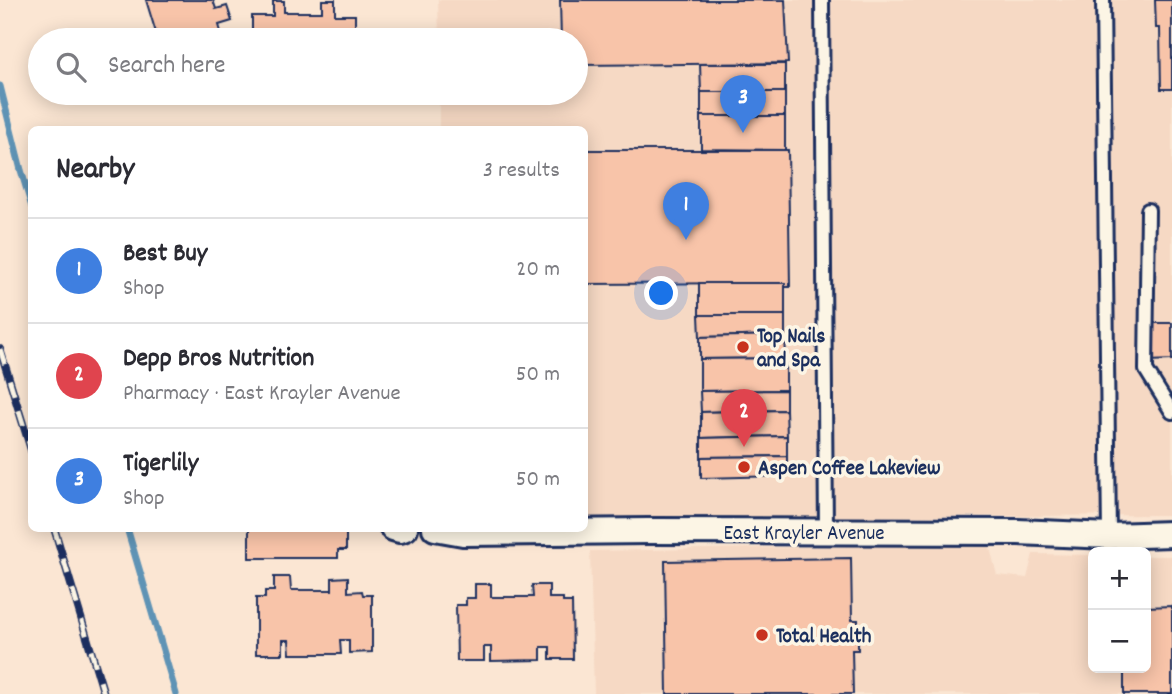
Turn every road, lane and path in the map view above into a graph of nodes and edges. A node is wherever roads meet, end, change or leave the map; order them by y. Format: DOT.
graph roads {
  1 [pos="822,0"];
  2 [pos="1103,0"];
  3 [pos="1148,210"];
  4 [pos="1172,412"];
  5 [pos="457,532"];
  6 [pos="826,532"];
  7 [pos="1172,534"];
  8 [pos="1109,536"];
  1 -- 6 [label="lane"];
  2 -- 8 [label="lane"];
  3 -- 4 [label="lane"];
  5 -- 6 [label="street, East Krayler Avenue"];
  6 -- 8 [label="street, East Krayler Avenue"];
  7 -- 8 [label="street, East Krayler Avenue"];
}
